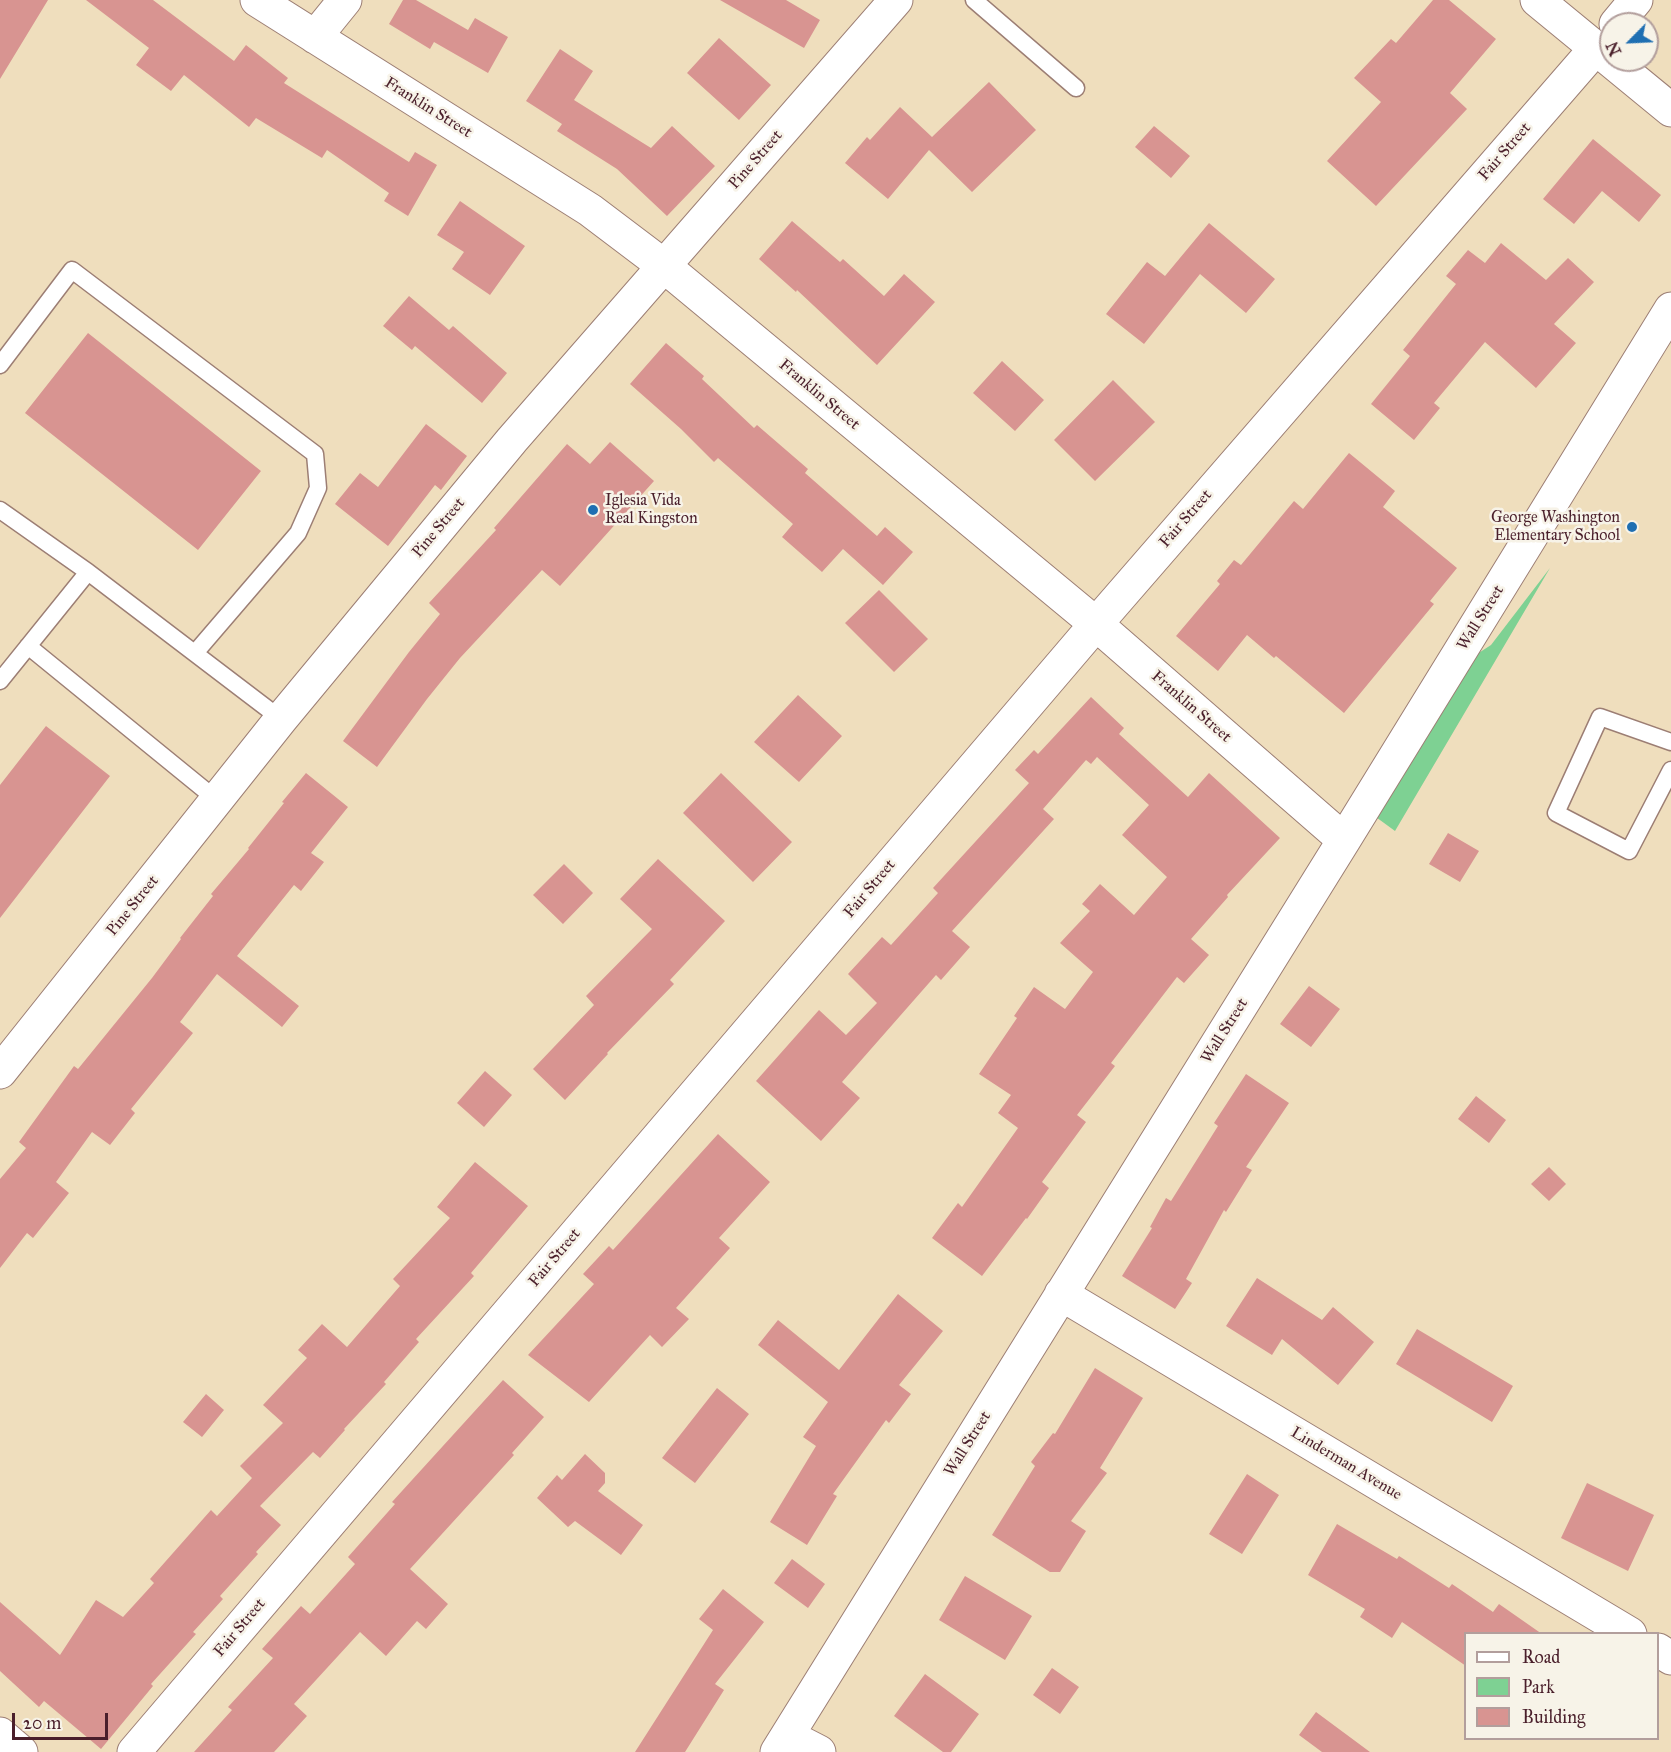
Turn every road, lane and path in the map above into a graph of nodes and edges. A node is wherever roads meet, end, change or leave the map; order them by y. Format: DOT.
graph roads {
  1 [pos="257,0"];
  2 [pos="345,0"];
  3 [pos="896,0"];
  4 [pos="974,0"];
  5 [pos="1537,0"];
  6 [pos="1636,0"];
  7 [pos="1626,12"];
  8 [pos="1599,30"];
  9 [pos="315,37"];
  10 [pos="1599,43"];
  11 [pos="1639,72"];
  12 [pos="1076,88"];
  13 [pos="1671,110"];
  14 [pos="664,266"];
  15 [pos="1671,309"];
  16 [pos="0,364"];
  17 [pos="0,510"];
  18 [pos="88,572"];
  19 [pos="1096,624"];
  20 [pos="28,646"];
  21 [pos="195,653"];
  22 [pos="0,681"];
  23 [pos="281,719"];
  24 [pos="1671,742"];
  25 [pos="1671,770"];
  26 [pos="217,800"];
  27 [pos="1344,840"];
  28 [pos="0,1072"];
  29 [pos="1061,1294"];
  30 [pos="1627,1632"];
  31 [pos="0,1734"];
  32 [pos="782,1744"];
  33 [pos="21,1752"];
  34 [pos="134,1752"];
  35 [pos="819,1752"];
  1 -- 9 [label="street, Franklin Street"];
  2 -- 9 [label="street"];
  3 -- 14 [label="street, Pine Street"];
  4 -- 12 [label="lane"];
  5 -- 8 [label="street"];
  6 -- 7 [label="street, Fair Street"];
  9 -- 14 [label="street, Franklin Street"];
  10 -- 19 [label="street, Fair Street"];
  11 -- 13 [label="street"];
  14 -- 19 [label="street, Franklin Street"];
  14 -- 23 [label="street, Pine Street"];
  15 -- 27 [label="street, Wall Street"];
  16 -- 21 [label="lane"];
  17 -- 18 [label="lane"];
  18 -- 20 [label="lane"];
  18 -- 21 [label="lane"];
  19 -- 27 [label="street, Franklin Street"];
  19 -- 34 [label="street, Fair Street"];
  20 -- 22 [label="lane"];
  20 -- 26 [label="lane"];
  21 -- 23 [label="lane"];
  23 -- 26 [label="street, Pine Street"];
  24 -- 25 [label="lane"];
  26 -- 28 [label="street, Pine Street"];
  27 -- 29 [label="street, Wall Street"];
  29 -- 30 [label="street, Linderman Avenue"];
  29 -- 32 [label="street, Wall Street"];
  31 -- 33 [label="street"];
  32 -- 35 [label="street"];
}
